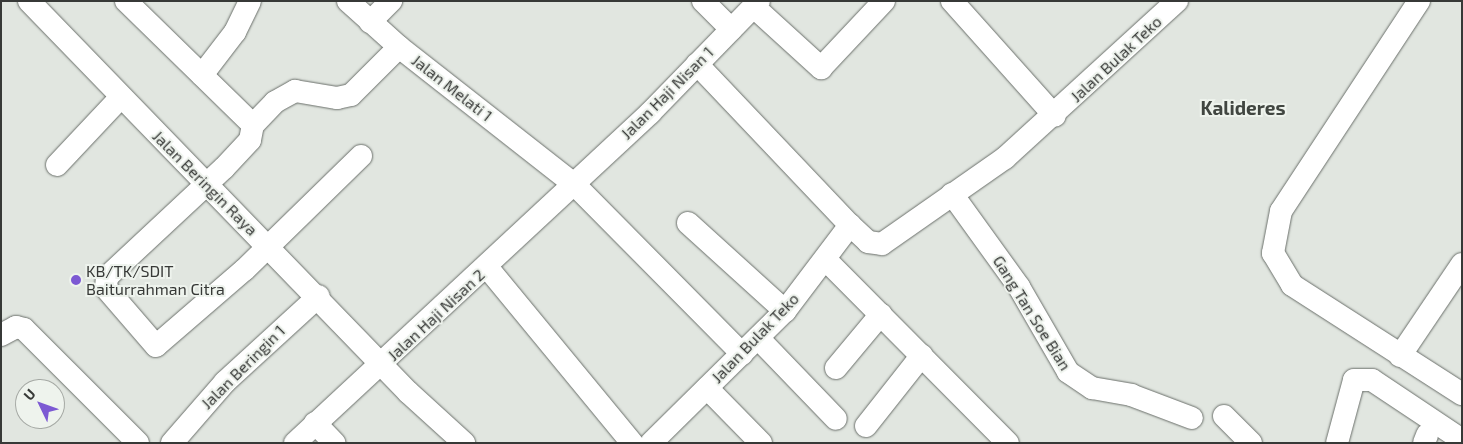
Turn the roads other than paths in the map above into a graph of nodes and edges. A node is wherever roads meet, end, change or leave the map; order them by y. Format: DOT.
graph roads {
  1 [pos="29,1"];
  2 [pos="126,1"];
  3 [pos="250,1"];
  4 [pos="348,1"];
  5 [pos="391,1"];
  6 [pos="703,1"];
  7 [pos="884,1"];
  8 [pos="952,1"];
  9 [pos="1177,1"];
  10 [pos="1419,1"];
  11 [pos="757,4"];
  12 [pos="370,22"];
  13 [pos="731,29"];
  14 [pos="399,47"];
  15 [pos="697,64"];
  16 [pos="202,75"];
  17 [pos="120,98"];
  18 [pos="1055,116"];
  19 [pos="253,125"];
  20 [pos="361,156"];
  21 [pos="57,164"];
  22 [pos="207,184"];
  23 [pos="574,184"];
  24 [pos="952,194"];
  25 [pos="688,223"];
  26 [pos="850,225"];
  27 [pos="267,246"];
  28 [pos="826,260"];
  29 [pos="1462,264"];
  30 [pos="487,267"];
  31 [pos="319,296"];
  32 [pos="785,311"];
  33 [pos="881,314"];
  34 [pos="1,334"];
  35 [pos="758,338"];
  36 [pos="742,354"];
  37 [pos="922,355"];
  38 [pos="1400,356"];
  39 [pos="384,363"];
  40 [pos="836,368"];
  41 [pos="707,388"];
  42 [pos="1462,394"];
  43 [pos="1224,416"];
  44 [pos="1192,418"];
  45 [pos="836,419"];
  46 [pos="315,423"];
  47 [pos="866,426"];
  48 [pos="1462,440"];
  49 [pos="138,443"];
  50 [pos="172,443"];
  51 [pos="295,443"];
  52 [pos="334,443"];
  53 [pos="464,443"];
  54 [pos="632,443"];
  55 [pos="651,443"];
  56 [pos="761,443"];
  57 [pos="1008,443"];
  58 [pos="1252,443"];
  59 [pos="1337,443"];
  1 -- 17 [label="street, Jalan Beringin Raya"];
  2 -- 16 [label="street"];
  3 -- 16 [label="street"];
  4 -- 12 [label="street"];
  5 -- 12 [label="street"];
  6 -- 13 [label="street"];
  7 -- 11 [label="street"];
  8 -- 18 [label="street, Jalan Bulak Teko"];
  9 -- 18 [label="street, Jalan Bulak Teko"];
  10 -- 38 [label="street"];
  11 -- 13 [label="street, Jalan Haji Nisan 1"];
  12 -- 14 [label="street"];
  13 -- 15 [label="street, Jalan Haji Nisan 1"];
  14 -- 19 [label="street, Jalan Melati 1"];
  14 -- 23 [label="street, Jalan Melati 1"];
  15 -- 23 [label="street, Jalan Haji Nisan 1"];
  15 -- 26 [label="street, Jalan Bulak Teko"];
  16 -- 19 [label="street"];
  17 -- 21 [label="street"];
  17 -- 22 [label="street, Jalan Beringin Raya"];
  18 -- 24 [label="street, Jalan Bulak Teko"];
  19 -- 22 [label="street, Jalan Melati 1"];
  20 -- 27 [label="street"];
  22 -- 27 [label="street, Jalan Beringin Raya"];
  22 -- 27 [label="street, Jalan Melati 1"];
  23 -- 30 [label="street, Jalan Haji Nisan 2"];
  23 -- 36 [label="street, Jalan Melati 1"];
  24 -- 26 [label="street, Jalan Bulak Teko"];
  24 -- 44 [label="street, Gang Tan Soe Bian"];
  25 -- 32 [label="street"];
  26 -- 28 [label="street, Jalan Bulak Teko"];
  27 -- 31 [label="street, Jalan Beringin Raya"];
  28 -- 32 [label="street, Jalan Bulak Teko"];
  28 -- 33 [label="street"];
  29 -- 38 [label="street"];
  30 -- 39 [label="street, Jalan Haji Nisan 2"];
  30 -- 54 [label="street"];
  31 -- 39 [label="street, Jalan Beringin Raya"];
  31 -- 50 [label="street, Jalan Beringin 1"];
  32 -- 35 [label="street, Jalan Bulak Teko"];
  33 -- 37 [label="street"];
  33 -- 40 [label="street"];
  34 -- 49 [label="street"];
  35 -- 36 [label="street, Jalan Bulak Teko"];
  35 -- 45 [label="street"];
  36 -- 41 [label="street, Jalan Bulak Teko"];
  37 -- 47 [label="street"];
  37 -- 57 [label="street"];
  38 -- 42 [label="street"];
  39 -- 46 [label="street, Jalan Haji Nisan 2"];
  39 -- 53 [label="street, Jalan Beringin Raya"];
  41 -- 55 [label="street, Jalan Bulak Teko"];
  41 -- 56 [label="street"];
  43 -- 58 [label="street"];
  46 -- 51 [label="street, Jalan Haji Nisan 2"];
  46 -- 52 [label="street"];
  48 -- 59 [label="street"];
}
